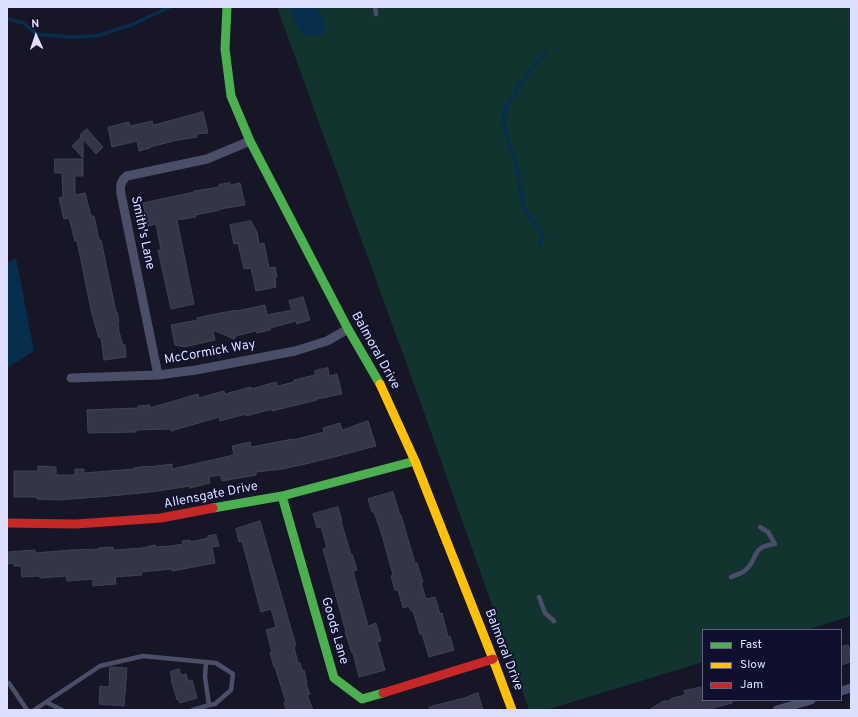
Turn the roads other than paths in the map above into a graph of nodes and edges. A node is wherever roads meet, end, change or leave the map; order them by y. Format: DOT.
graph roads {
  1 [pos="227,7"];
  2 [pos="375,7"];
  3 [pos="376,14"];
  4 [pos="250,141"];
  5 [pos="348,329"];
  6 [pos="158,376"];
  7 [pos="71,378"];
  8 [pos="415,461"];
  9 [pos="282,496"];
  10 [pos="7,523"];
  11 [pos="760,527"];
  12 [pos="731,577"];
  13 [pos="539,597"];
  14 [pos="554,621"];
  15 [pos="493,659"];
  16 [pos="206,662"];
  17 [pos="9,684"];
  18 [pos="807,701"];
  19 [pos="46,702"];
  20 [pos="209,705"];
  21 [pos="27,710"];
  22 [pos="34,710"];
  23 [pos="62,710"];
  24 [pos="193,710"];
  25 [pos="512,710"];
  26 [pos="777,710"];
  1 -- 4 [label="street, Balmoral Drive"];
  2 -- 3 [label="lane"];
  4 -- 5 [label="street, Balmoral Drive"];
  4 -- 6 [label="street, Smith's Lane"];
  5 -- 6 [label="street, McCormick Way"];
  5 -- 8 [label="street, Balmoral Drive"];
  6 -- 7 [label="street, McCormick Way"];
  8 -- 9 [label="street, Allensgate Drive"];
  8 -- 15 [label="street, Balmoral Drive"];
  9 -- 10 [label="street, Allensgate Drive"];
  9 -- 15 [label="street, Goods Lane"];
  11 -- 12 [label="lane"];
  13 -- 14 [label="lane"];
  15 -- 25 [label="street, Balmoral Drive"];
  16 -- 19 [label="lane"];
  16 -- 20 [label="lane"];
  16 -- 20 [label="lane"];
  17 -- 21 [label="lane"];
  18 -- 26 [label="street"];
  19 -- 22 [label="lane"];
  19 -- 23 [label="lane"];
  20 -- 24 [label="lane"];
}
